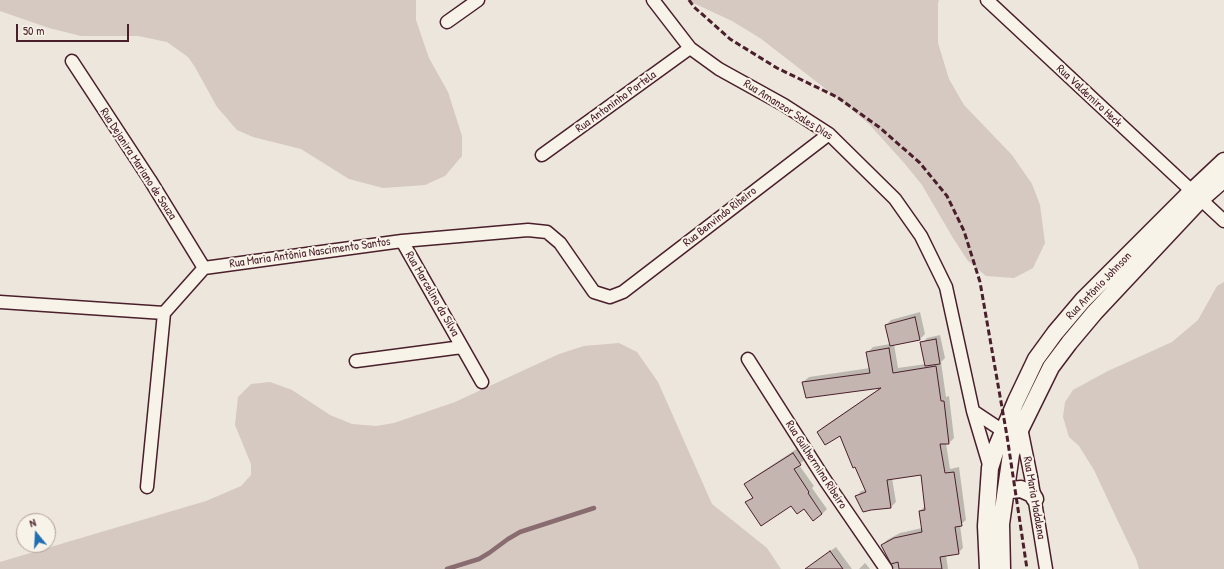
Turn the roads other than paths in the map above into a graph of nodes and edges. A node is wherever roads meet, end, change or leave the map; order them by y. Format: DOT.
graph roads {
  1 [pos="478,0"];
  2 [pos="654,0"];
  3 [pos="987,0"];
  4 [pos="447,22"];
  5 [pos="690,48"];
  6 [pos="72,61"];
  7 [pos="829,134"];
  8 [pos="542,155"];
  9 [pos="1224,161"];
  10 [pos="1224,179"];
  11 [pos="1196,196"];
  12 [pos="1224,221"];
  13 [pos="402,241"];
  14 [pos="204,268"];
  15 [pos="610,297"];
  16 [pos="0,302"];
  17 [pos="164,313"];
  18 [pos="462,347"];
  19 [pos="748,359"];
  20 [pos="356,361"];
  21 [pos="482,382"];
  22 [pos="973,411"];
  23 [pos="1021,428"];
  24 [pos="1003,432"];
  25 [pos="990,468"];
  26 [pos="147,487"];
  27 [pos="1006,492"];
  28 [pos="1035,499"];
  29 [pos="886,569"];
  30 [pos="988,569"];
  31 [pos="1002,569"];
  32 [pos="1046,569"];
  1 -- 4 [label="street"];
  2 -- 5 [label="street, Rua Amanzor Sales Dias"];
  3 -- 11 [label="street, Rua Valdemiro Heck"];
  5 -- 7 [label="street, Rua Amanzor Sales Dias"];
  5 -- 8 [label="street, Rua Antoninho Portela"];
  6 -- 14 [label="street, Rua Dejanira Mariano de Souza"];
  7 -- 15 [label="street, Rua Benvindo Ribeiro"];
  7 -- 22 [label="street, Rua Amanzor Sales Dias"];
  9 -- 11 [label="main road, Rua Antônio Johnson"];
  10 -- 11 [label="main road, Rua Antônio Johnson"];
  11 -- 12 [label="street, Rua Valdemiro Heck"];
  11 -- 23 [label="main road, Rua Antônio Johnson"];
  11 -- 24 [label="main road, Rua Antônio Johnson"];
  13 -- 14 [label="street, Rua Maria Antônia Nascimento Santos"];
  13 -- 15 [label="street, Rua Maria Antônia Nascimento Santos"];
  13 -- 18 [label="street, Rua Marcelino da Silva"];
  14 -- 17 [label="street"];
  16 -- 17 [label="street"];
  17 -- 26 [label="street"];
  18 -- 20 [label="street, Rua Marcelino da Silva"];
  18 -- 21 [label="street, Rua Marcelino da Silva"];
  19 -- 29 [label="street, Rua Guilhermina Ribeiro"];
  22 -- 24 [label="street"];
  22 -- 25 [label="street, Rua Amanzor Sales Dias"];
  23 -- 27 [label="main road, Rua Antônio Johnson"];
  23 -- 28 [label="street, Rua Maria Madalena"];
  24 -- 25 [label="main road, Rua Antônio Johnson"];
  25 -- 30 [label="main road, Rua Antônio Johnson"];
  27 -- 28 [label="main road"];
  27 -- 31 [label="main road, Rua Antônio Johnson"];
  28 -- 32 [label="street, Rua Maria Madalena"];
}
